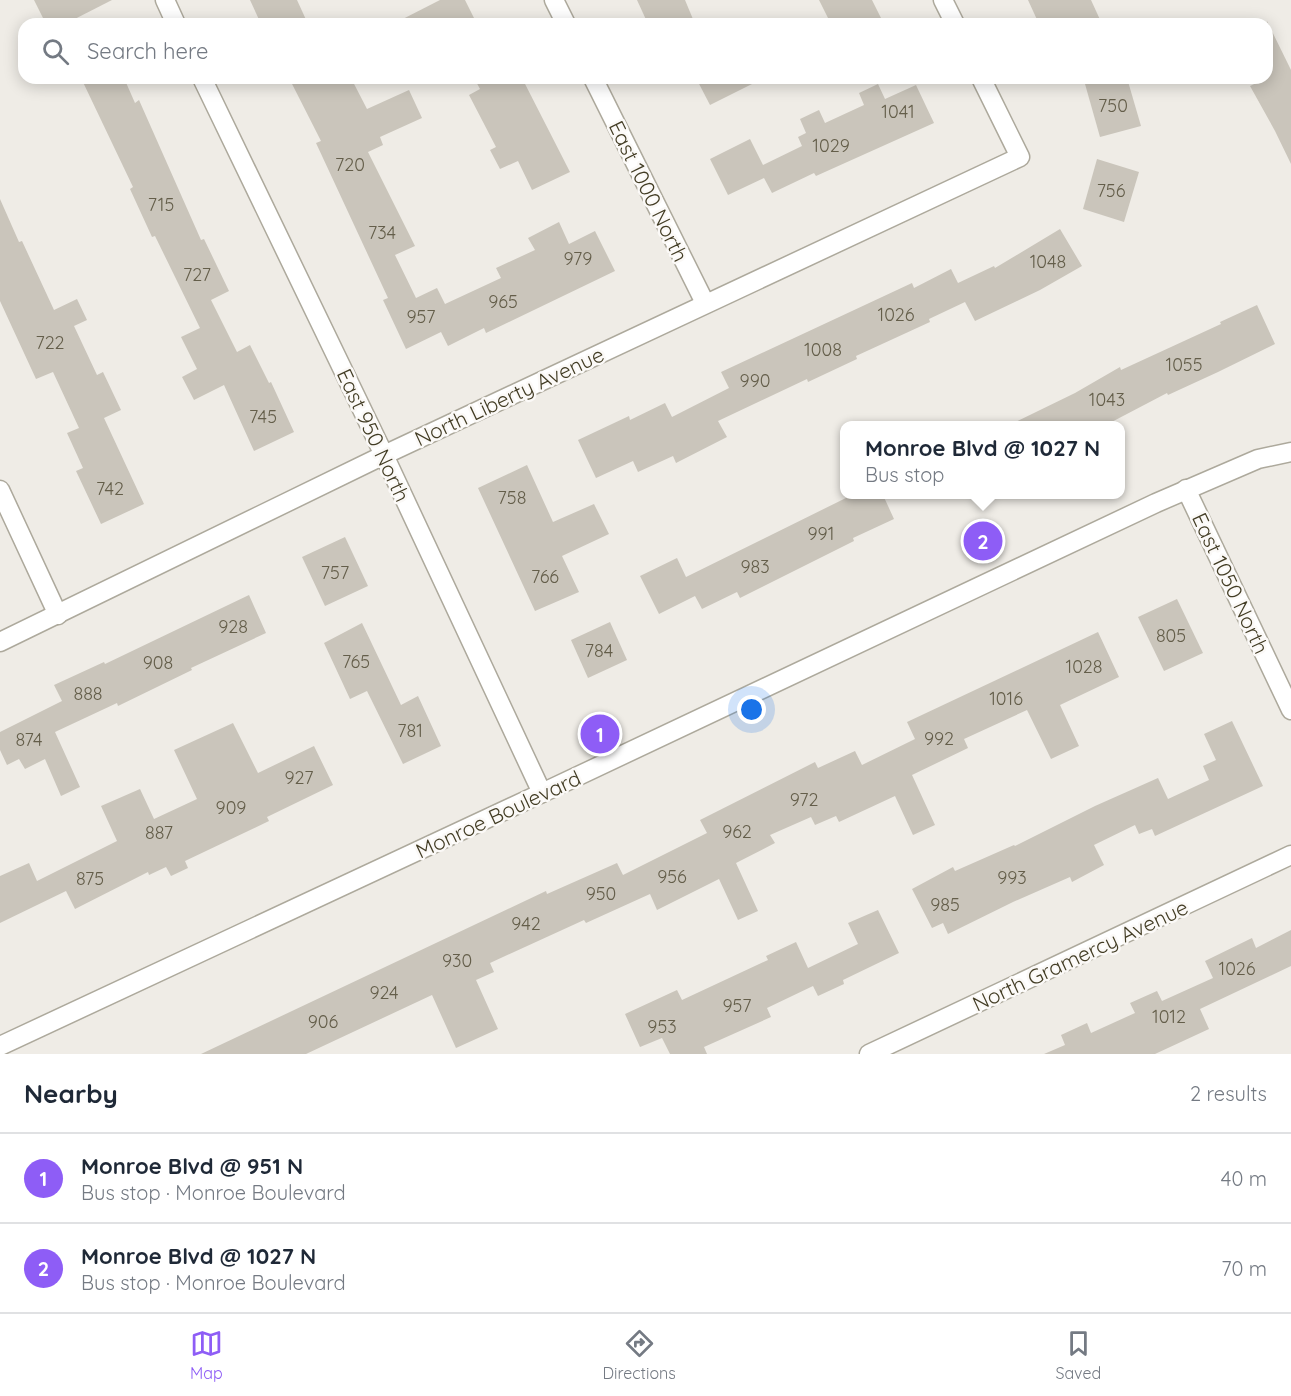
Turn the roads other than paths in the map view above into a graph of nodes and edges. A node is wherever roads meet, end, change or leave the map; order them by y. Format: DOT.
graph roads {
  1 [pos="165,0"];
  2 [pos="554,0"];
  3 [pos="944,0"];
  4 [pos="173,18"];
  5 [pos="563,18"];
  6 [pos="952,18"];
  7 [pos="205,84"];
  8 [pos="596,84"];
  9 [pos="984,84"];
  10 [pos="705,303"];
  11 [pos="1291,452"];
  12 [pos="384,455"];
  13 [pos="1186,489"];
  14 [pos="0,490"];
  15 [pos="58,615"];
  16 [pos="0,642"];
  17 [pos="1291,710"];
  18 [pos="542,794"];
  19 [pos="1291,855"];
  20 [pos="0,1046"];
  21 [pos="869,1054"];
  1 -- 4 [label="street"];
  2 -- 5 [label="street"];
  3 -- 6 [label="street"];
  7 -- 12 [label="street, East 950 North"];
  8 -- 10 [label="street, East 1000 North"];
  9 -- 10 [label="street, North Liberty Avenue"];
  10 -- 12 [label="street, North Liberty Avenue"];
  11 -- 13 [label="street, Monroe Boulevard"];
  12 -- 15 [label="street, North Liberty Avenue"];
  12 -- 18 [label="street, East 950 North"];
  13 -- 17 [label="street, East 1050 North"];
  13 -- 18 [label="street, Monroe Boulevard"];
  14 -- 15 [label="street"];
  15 -- 16 [label="street, North Liberty Avenue"];
  18 -- 20 [label="street, Monroe Boulevard"];
  19 -- 21 [label="street, North Gramercy Avenue"];
}
